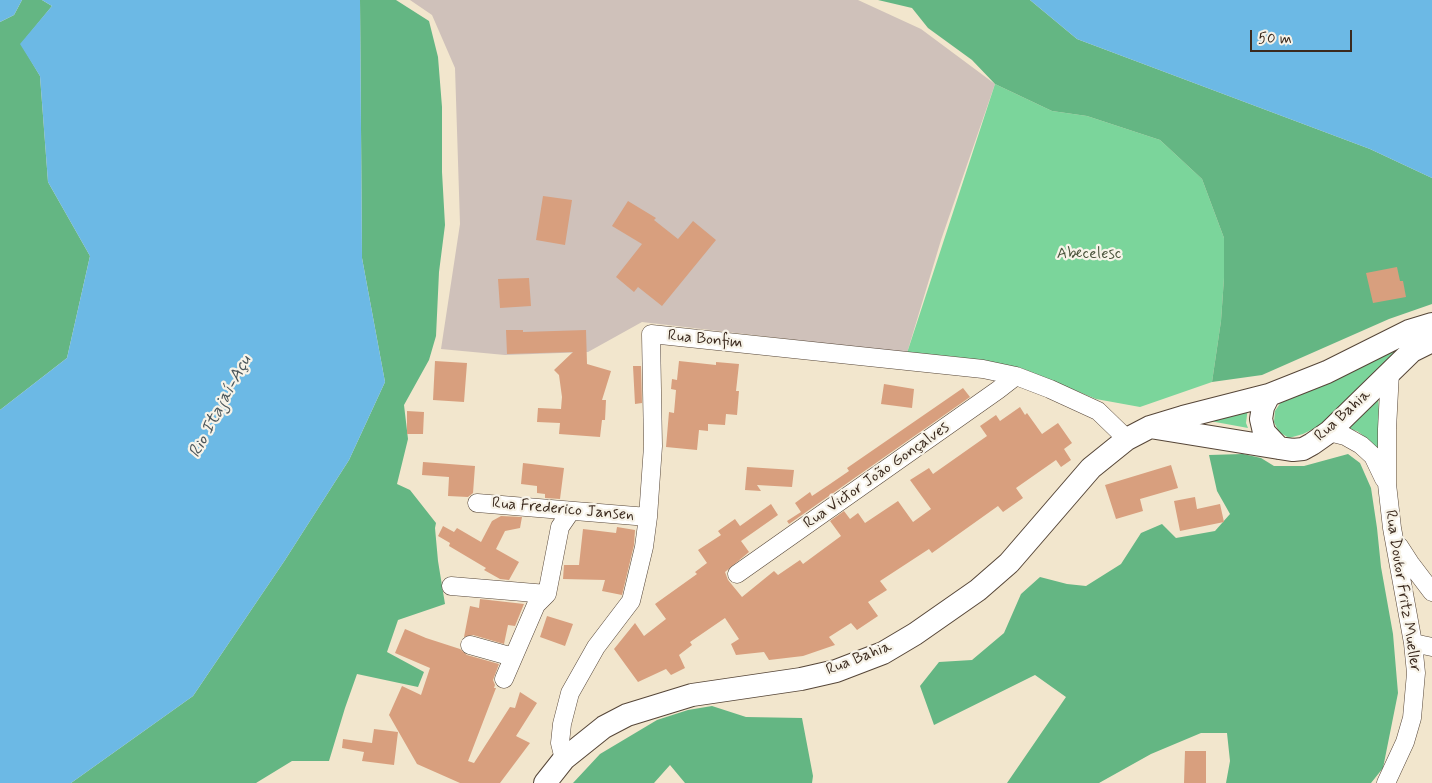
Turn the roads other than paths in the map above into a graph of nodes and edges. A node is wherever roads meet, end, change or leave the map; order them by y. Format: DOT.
graph roads {
  1 [pos="1432,324"];
  2 [pos="1432,341"];
  3 [pos="1390,372"];
  4 [pos="1016,376"];
  5 [pos="1269,395"];
  6 [pos="1150,427"];
  7 [pos="1329,432"];
  8 [pos="1126,439"];
  9 [pos="1278,448"];
  10 [pos="1387,484"];
  11 [pos="477,503"];
  12 [pos="570,511"];
  13 [pos="648,517"];
  14 [pos="1394,539"];
  15 [pos="737,574"];
  16 [pos="451,586"];
  17 [pos="1432,592"];
  18 [pos="547,594"];
  19 [pos="1413,643"];
  20 [pos="470,645"];
  21 [pos="1432,647"];
  22 [pos="514,657"];
  23 [pos="504,679"];
  24 [pos="564,759"];
  25 [pos="546,783"];
  26 [pos="1386,783"];
  1 -- 5 [label="main road, Rua Bahia"];
  2 -- 3 [label="main road, Rua Bahia"];
  3 -- 7 [label="main road, Rua Bahia"];
  3 -- 10 [label="street, Rua Doutor Fritz Mueller"];
  4 -- 8 [label="street, Rua Bonfim"];
  4 -- 13 [label="street, Rua Bonfim"];
  4 -- 15 [label="street, Rua Victor João Gonçalves"];
  5 -- 6 [label="main road, Rua Bahia"];
  5 -- 9 [label="main road"];
  6 -- 8 [label="main road, Rua Bahia"];
  6 -- 9 [label="main road, Rua Bahia"];
  7 -- 9 [label="main road, Rua Bahia"];
  7 -- 10 [label="street, Rua Doutor Fritz Mueller"];
  8 -- 24 [label="main road, Rua Bahia"];
  10 -- 14 [label="street, Rua Doutor Fritz Mueller"];
  11 -- 12 [label="street, Rua Frederico Jansen"];
  12 -- 13 [label="street, Rua Frederico Jansen"];
  12 -- 18 [label="street"];
  13 -- 24 [label="street, Rua Bonfim"];
  14 -- 17 [label="street"];
  14 -- 19 [label="street, Rua Doutor Fritz Mueller"];
  16 -- 18 [label="street"];
  18 -- 22 [label="street"];
  19 -- 21 [label="street"];
  19 -- 26 [label="street, Rua Doutor Fritz Mueller"];
  20 -- 22 [label="street"];
  22 -- 23 [label="street"];
  24 -- 25 [label="main road, Rua Bahia"];
}
